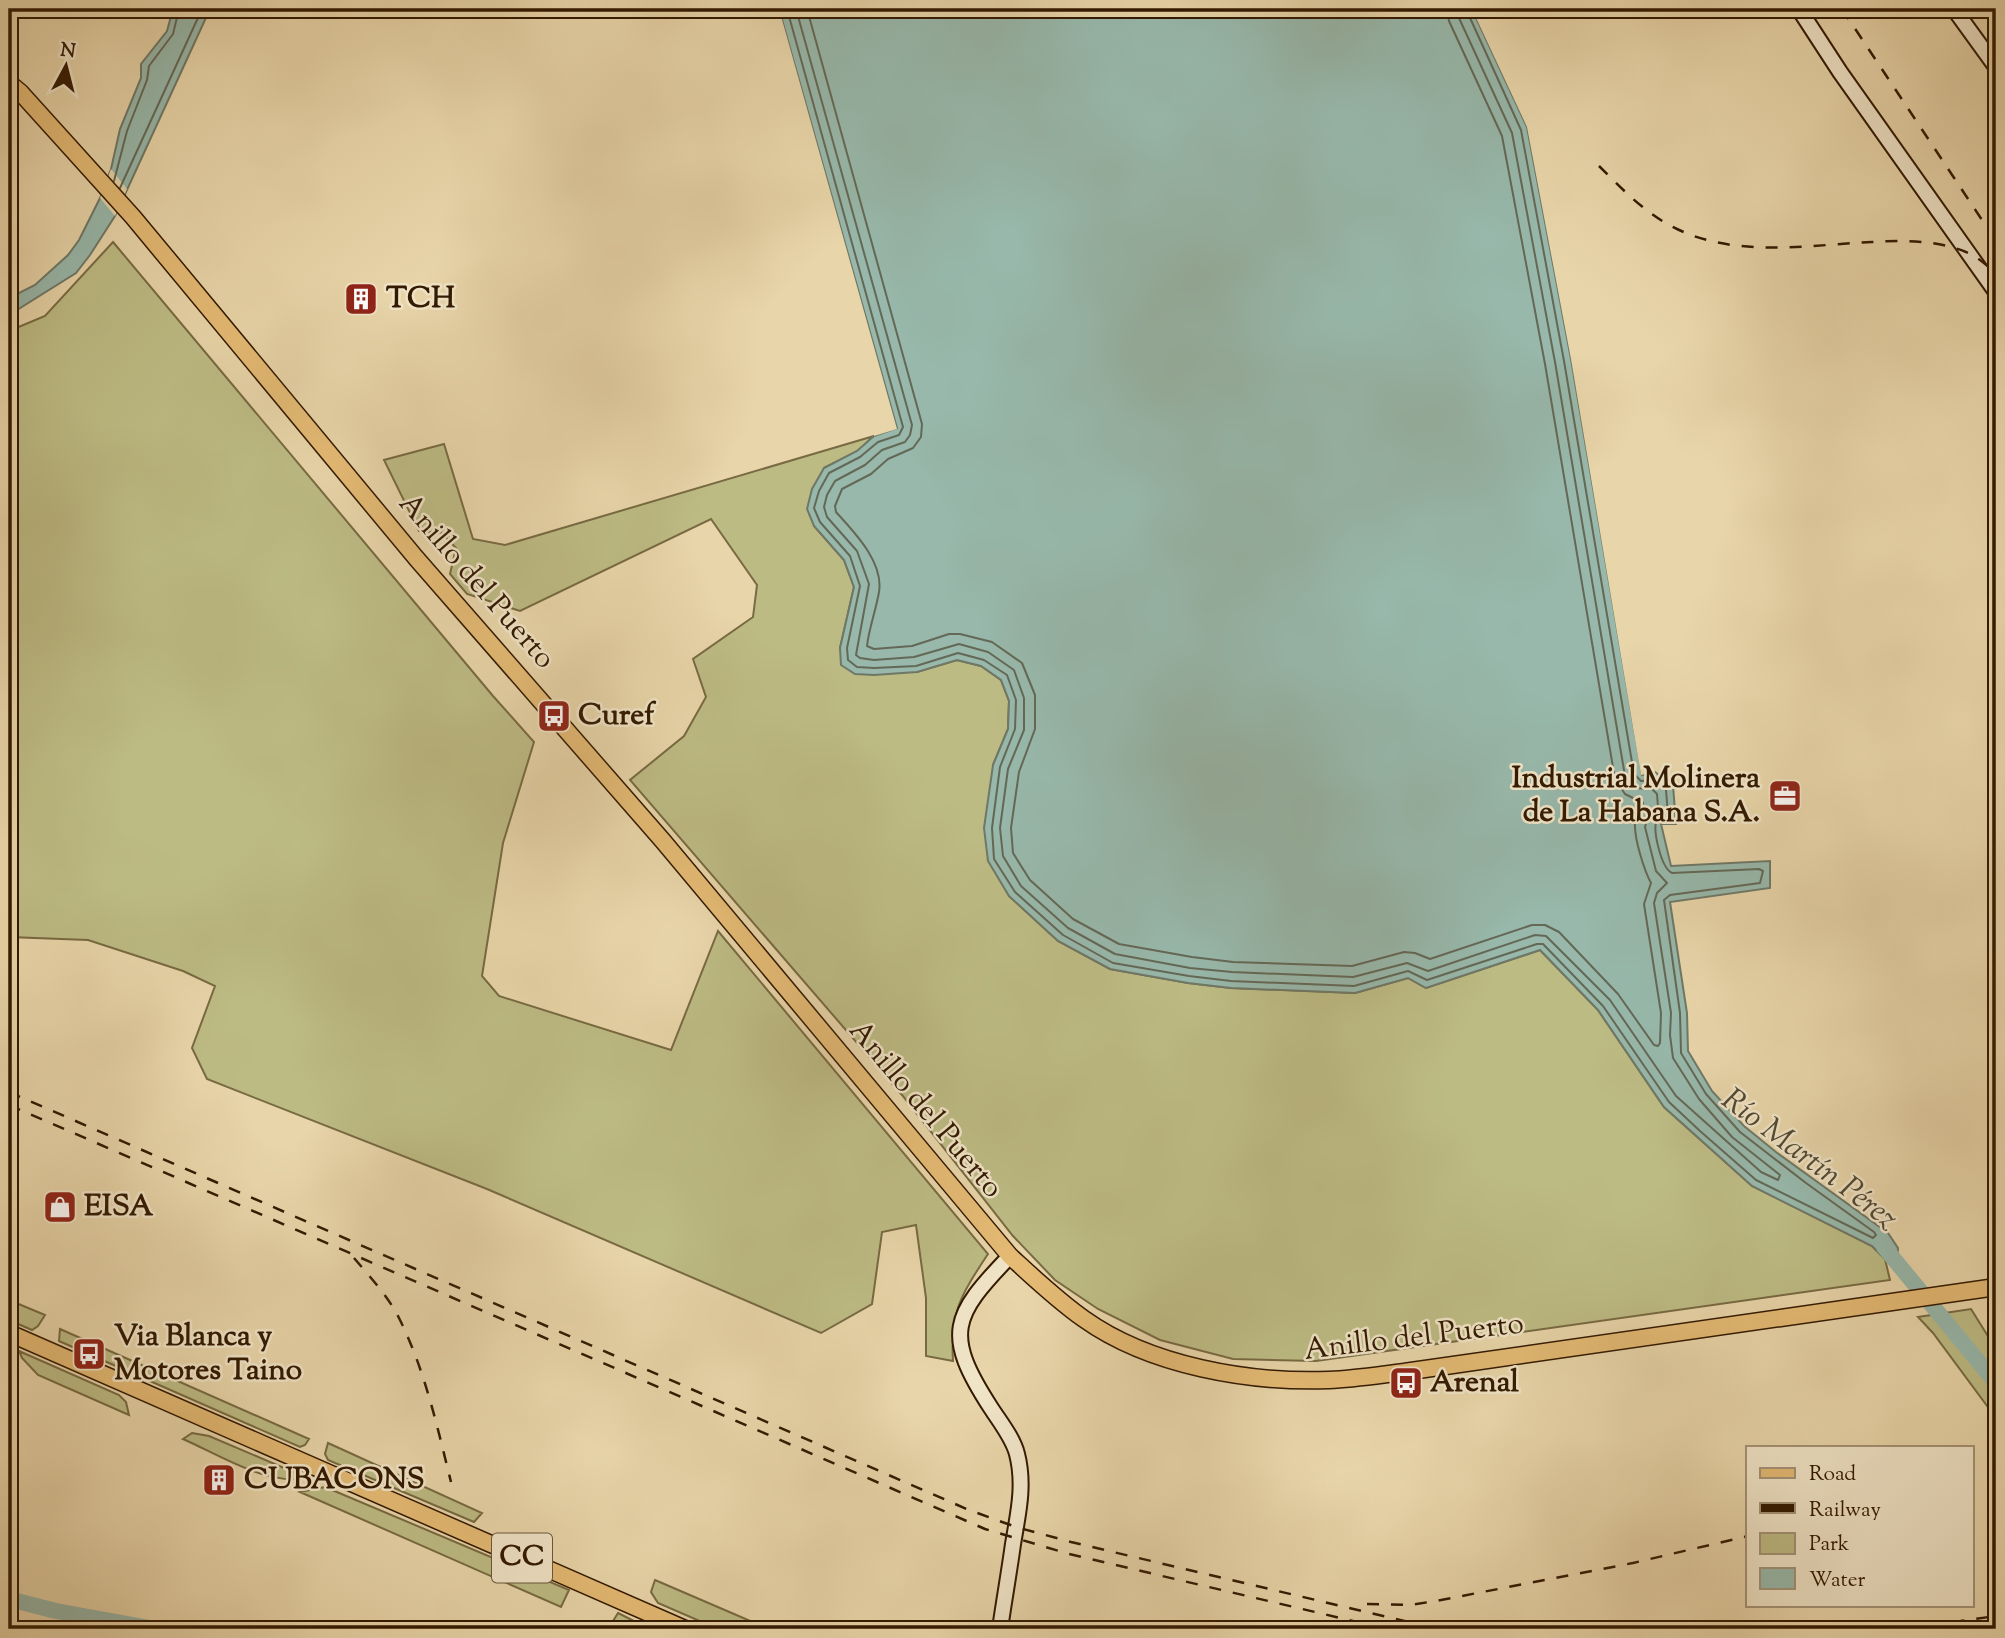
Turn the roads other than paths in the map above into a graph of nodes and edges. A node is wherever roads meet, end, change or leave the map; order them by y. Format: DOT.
graph roads {
  1 [pos="1799,9"];
  2 [pos="1954,9"];
  3 [pos="1996,67"];
  4 [pos="9,83"];
  5 [pos="1996,292"];
  6 [pos="1010,1256"];
  7 [pos="1996,1287"];
  8 [pos="9,1334"];
  9 [pos="668,1625"];
  10 [pos="685,1629"];
  11 [pos="1000,1629"];
  1 -- 5 [label="main road"];
  2 -- 3 [label="main road"];
  4 -- 6 [label="main road, Anillo del Puerto"];
  6 -- 7 [label="main road, Anillo del Puerto"];
  6 -- 11 [label="main road"];
  8 -- 9 [label="main road, CC"];
  9 -- 10 [label="main road, CC"];
}
